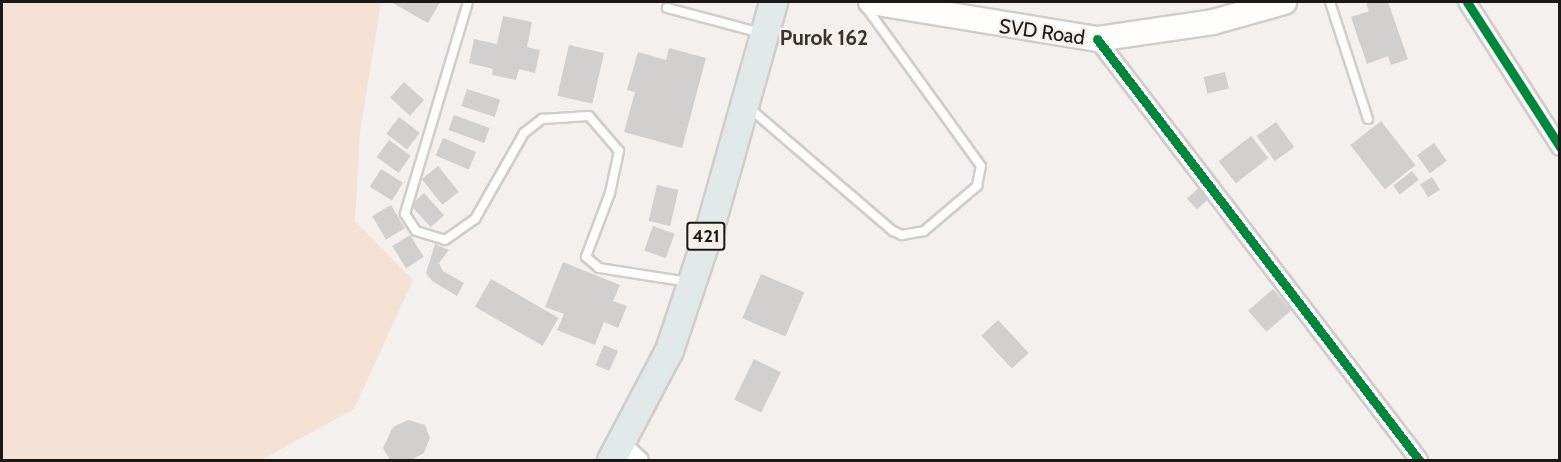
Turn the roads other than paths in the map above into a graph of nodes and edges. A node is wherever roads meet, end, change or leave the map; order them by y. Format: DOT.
graph roads {
  1 [pos="468,2"];
  2 [pos="773,2"];
  3 [pos="861,2"];
  4 [pos="871,2"];
  5 [pos="1284,2"];
  6 [pos="1330,2"];
  7 [pos="1467,2"];
  8 [pos="667,8"];
  9 [pos="765,34"];
  10 [pos="1097,39"];
  11 [pos="745,104"];
  12 [pos="1368,118"];
  13 [pos="1560,147"];
  14 [pos="691,282"];
  15 [pos="624,455"];
  16 [pos="1419,460"];
  1 -- 14 [label="lane"];
  2 -- 9 [label="main road, 421"];
  3 -- 11 [label="lane"];
  4 -- 10 [label="main road, SVD Road"];
  5 -- 10 [label="main road, SVD Road"];
  6 -- 12 [label="lane"];
  7 -- 13 [label="street"];
  8 -- 9 [label="lane"];
  9 -- 11 [label="main road, 421"];
  10 -- 16 [label="street"];
  11 -- 14 [label="main road, 421"];
  14 -- 15 [label="main road, 421"];
}
